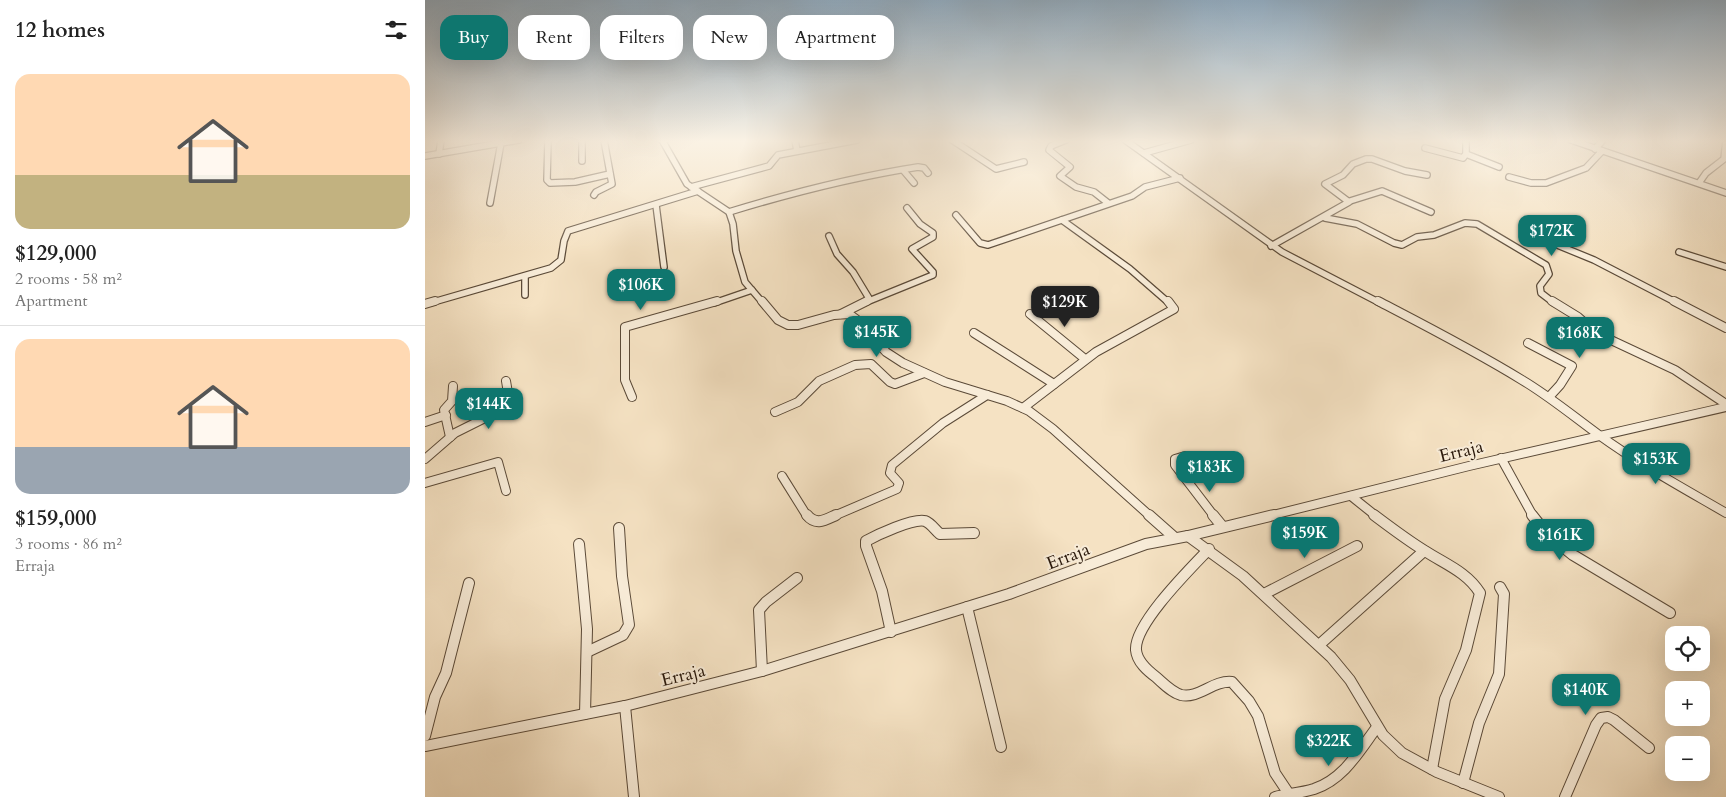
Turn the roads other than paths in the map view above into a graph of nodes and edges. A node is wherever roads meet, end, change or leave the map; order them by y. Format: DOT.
graph roads {
  1 [pos="495,177"];
  2 [pos="547,177"];
  3 [pos="596,177"];
  4 [pos="610,177"];
  5 [pos="683,177"];
  6 [pos="733,177"];
  7 [pos="855,177"];
  8 [pos="909,177"];
  9 [pos="1063,177"];
  10 [pos="1341,177"];
  11 [pos="1509,177"];
  12 [pos="1561,177"];
  13 [pos="1681,177"];
  14 [pos="1702,177"];
  15 [pos="1181,178"];
  16 [pos="914,183"];
  17 [pos="1699,183"];
  18 [pos="695,189"];
  19 [pos="1726,193"];
  20 [pos="594,196"];
  21 [pos="1350,201"];
  22 [pos="490,203"];
  23 [pos="1108,203"];
  24 [pos="656,205"];
  25 [pos="907,208"];
  26 [pos="729,212"];
  27 [pos="1431,212"];
  28 [pos="956,215"];
  29 [pos="1325,218"];
  30 [pos="1062,220"];
  31 [pos="1533,235"];
  32 [pos="829,236"];
  33 [pos="1271,246"];
  34 [pos="1679,252"];
  35 [pos="664,267"];
  36 [pos="1726,268"];
  37 [pos="525,276"];
  38 [pos="752,290"];
  39 [pos="525,295"];
  40 [pos="870,300"];
  41 [pos="425,304"];
  42 [pos="841,314"];
  43 [pos="1030,314"];
  44 [pos="1726,328"];
  45 [pos="974,333"];
  46 [pos="1528,343"];
  47 [pos="1085,359"];
  48 [pos="924,373"];
  49 [pos="506,381"];
  50 [pos="1054,384"];
  51 [pos="453,386"];
  52 [pos="987,395"];
  53 [pos="632,397"];
  54 [pos="1549,397"];
  55 [pos="1726,406"];
  56 [pos="1023,408"];
  57 [pos="775,412"];
  58 [pos="445,415"];
  59 [pos="425,422"];
  60 [pos="1599,435"];
  61 [pos="450,437"];
  62 [pos="1185,456"];
  63 [pos="1501,458"];
  64 [pos="425,460"];
  65 [pos="782,476"];
  66 [pos="425,483"];
  67 [pos="506,491"];
  68 [pos="1351,496"];
  69 [pos="1726,513"];
  70 [pos="1222,526"];
  71 [pos="619,528"];
  72 [pos="974,533"];
  73 [pos="1188,536"];
  74 [pos="1175,538"];
  75 [pos="579,544"];
  76 [pos="1357,546"];
  77 [pos="1209,549"];
  78 [pos="1424,551"];
  79 [pos="797,578"];
  80 [pos="469,583"];
  81 [pos="1500,587"];
  82 [pos="1264,594"];
  83 [pos="967,607"];
  84 [pos="1670,613"];
  85 [pos="891,632"];
  86 [pos="1319,645"];
  87 [pos="589,651"];
  88 [pos="762,671"];
  89 [pos="625,706"];
  90 [pos="585,714"];
  91 [pos="1377,727"];
  92 [pos="425,736"];
  93 [pos="425,746"];
  94 [pos="1001,747"];
  95 [pos="1649,748"];
  96 [pos="1431,769"];
  97 [pos="1463,783"];
  98 [pos="1290,796"];
  99 [pos="634,797"];
  100 [pos="1275,797"];
  101 [pos="1499,797"];
  102 [pos="1565,797"];
  1 -- 22 [label="street"];
  2 -- 3 [label="street"];
  4 -- 20 [label="street"];
  5 -- 18 [label="street"];
  6 -- 18 [label="street"];
  7 -- 26 [label="street"];
  8 -- 16 [label="street"];
  9 -- 23 [label="street"];
  10 -- 21 [label="street"];
  11 -- 12 [label="street"];
  13 -- 17 [label="street"];
  14 -- 17 [label="street"];
  15 -- 23 [label="street"];
  15 -- 33 [label="street"];
  17 -- 19 [label="street"];
  18 -- 24 [label="street"];
  18 -- 26 [label="street"];
  21 -- 27 [label="street"];
  21 -- 29 [label="street"];
  23 -- 30 [label="street"];
  24 -- 35 [label="street"];
  24 -- 37 [label="street"];
  25 -- 40 [label="street"];
  26 -- 38 [label="street"];
  28 -- 30 [label="street"];
  29 -- 33 [label="street"];
  29 -- 55 [label="street"];
  30 -- 47 [label="street"];
  31 -- 44 [label="street"];
  32 -- 40 [label="street"];
  33 -- 54 [label="street"];
  34 -- 36 [label="street"];
  37 -- 39 [label="street"];
  37 -- 41 [label="street"];
  38 -- 42 [label="street"];
  38 -- 53 [label="street"];
  40 -- 42 [label="street"];
  42 -- 48 [label="street"];
  43 -- 47 [label="street"];
  45 -- 50 [label="street"];
  46 -- 54 [label="street"];
  47 -- 50 [label="street"];
  48 -- 52 [label="street"];
  48 -- 57 [label="street"];
  49 -- 61 [label="street"];
  50 -- 56 [label="street"];
  51 -- 58 [label="street"];
  52 -- 56 [label="street"];
  52 -- 65 [label="street"];
  54 -- 60 [label="street"];
  55 -- 60 [label="street, Erraja"];
  56 -- 74 [label="street"];
  58 -- 59 [label="street"];
  58 -- 61 [label="street"];
  60 -- 63 [label="street, Erraja"];
  60 -- 69 [label="street"];
  61 -- 64 [label="street"];
  62 -- 70 [label="street"];
  63 -- 68 [label="street, Erraja"];
  63 -- 84 [label="street"];
  66 -- 67 [label="street"];
  68 -- 70 [label="street, Erraja"];
  68 -- 78 [label="street"];
  70 -- 73 [label="street, Erraja"];
  71 -- 87 [label="street"];
  72 -- 85 [label="street"];
  73 -- 74 [label="street, Erraja"];
  73 -- 77 [label="street"];
  74 -- 83 [label="street, Erraja"];
  75 -- 87 [label="street"];
  76 -- 82 [label="street"];
  77 -- 82 [label="street"];
  77 -- 98 [label="street"];
  78 -- 86 [label="street"];
  78 -- 96 [label="street"];
  79 -- 88 [label="street"];
  80 -- 92 [label="street"];
  81 -- 97 [label="street"];
  82 -- 86 [label="street"];
  83 -- 85 [label="street, Erraja"];
  83 -- 94 [label="street"];
  85 -- 88 [label="street, Erraja"];
  86 -- 91 [label="street"];
  87 -- 90 [label="street"];
  88 -- 89 [label="street, Erraja"];
  89 -- 90 [label="street, Erraja"];
  89 -- 99 [label="street"];
  90 -- 93 [label="street, Erraja"];
  91 -- 96 [label="street"];
  91 -- 98 [label="street"];
  95 -- 102 [label="street"];
  96 -- 97 [label="street"];
  97 -- 101 [label="street"];
  98 -- 100 [label="street"];
}
